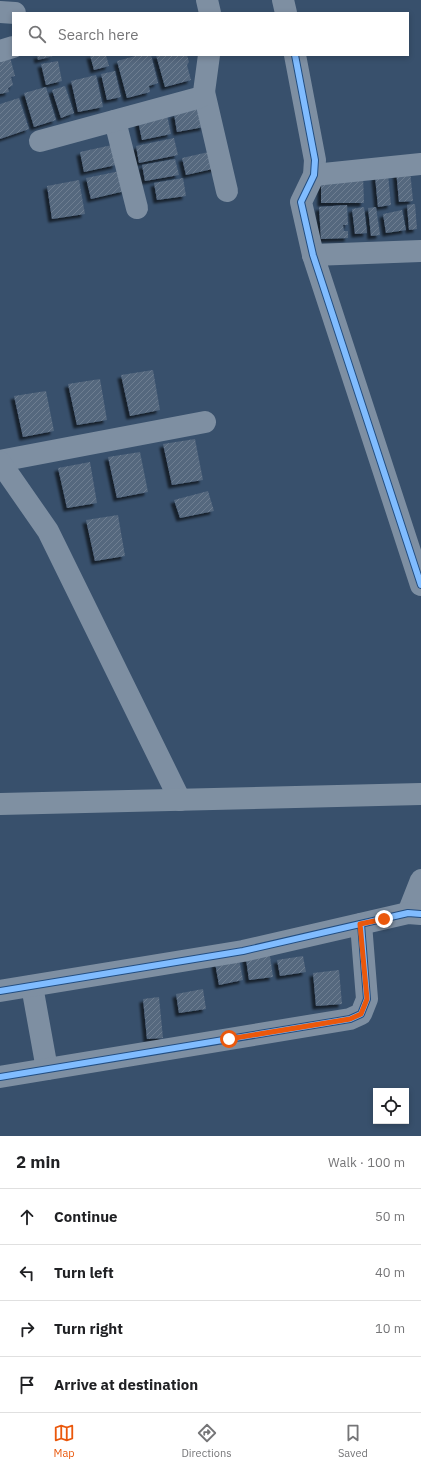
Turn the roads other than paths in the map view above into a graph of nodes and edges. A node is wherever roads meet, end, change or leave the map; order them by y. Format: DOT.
graph roads {
  1 [pos="207,0"];
  2 [pos="283,0"];
  3 [pos="0,12"];
  4 [pos="210,12"];
  5 [pos="286,12"];
  6 [pos="12,13"];
  7 [pos="12,47"];
  8 [pos="0,51"];
  9 [pos="209,56"];
  10 [pos="295,56"];
  11 [pos="204,92"];
  12 [pos="115,121"];
  13 [pos="40,141"];
  14 [pos="421,164"];
  15 [pos="314,175"];
  16 [pos="227,191"];
  17 [pos="136,208"];
  18 [pos="421,251"];
  19 [pos="313,255"];
  20 [pos="205,422"];
  21 [pos="0,461"];
  22 [pos="421,585"];
  23 [pos="421,794"];
  24 [pos="180,800"];
  25 [pos="0,804"];
  26 [pos="421,880"];
  27 [pos="414,914"];
  28 [pos="360,924"];
  29 [pos="32,986"];
  30 [pos="0,991"];
  31 [pos="47,1069"];
  32 [pos="0,1077"];
  1 -- 4 [label="street"];
  2 -- 5 [label="street"];
  3 -- 6 [label="street"];
  7 -- 8 [label="street"];
  9 -- 11 [label="street"];
  10 -- 15 [label="street"];
  11 -- 12 [label="street"];
  11 -- 16 [label="street"];
  12 -- 13 [label="street"];
  12 -- 17 [label="street"];
  14 -- 15 [label="street"];
  15 -- 19 [label="street"];
  18 -- 19 [label="street"];
  19 -- 22 [label="street"];
  20 -- 21 [label="street"];
  21 -- 24 [label="street"];
  23 -- 24 [label="highway"];
  24 -- 25 [label="highway"];
  26 -- 27 [label="street"];
  27 -- 28 [label="street"];
  28 -- 29 [label="street"];
  28 -- 31 [label="street"];
  29 -- 30 [label="street"];
  29 -- 31 [label="street"];
  31 -- 32 [label="street"];
}
